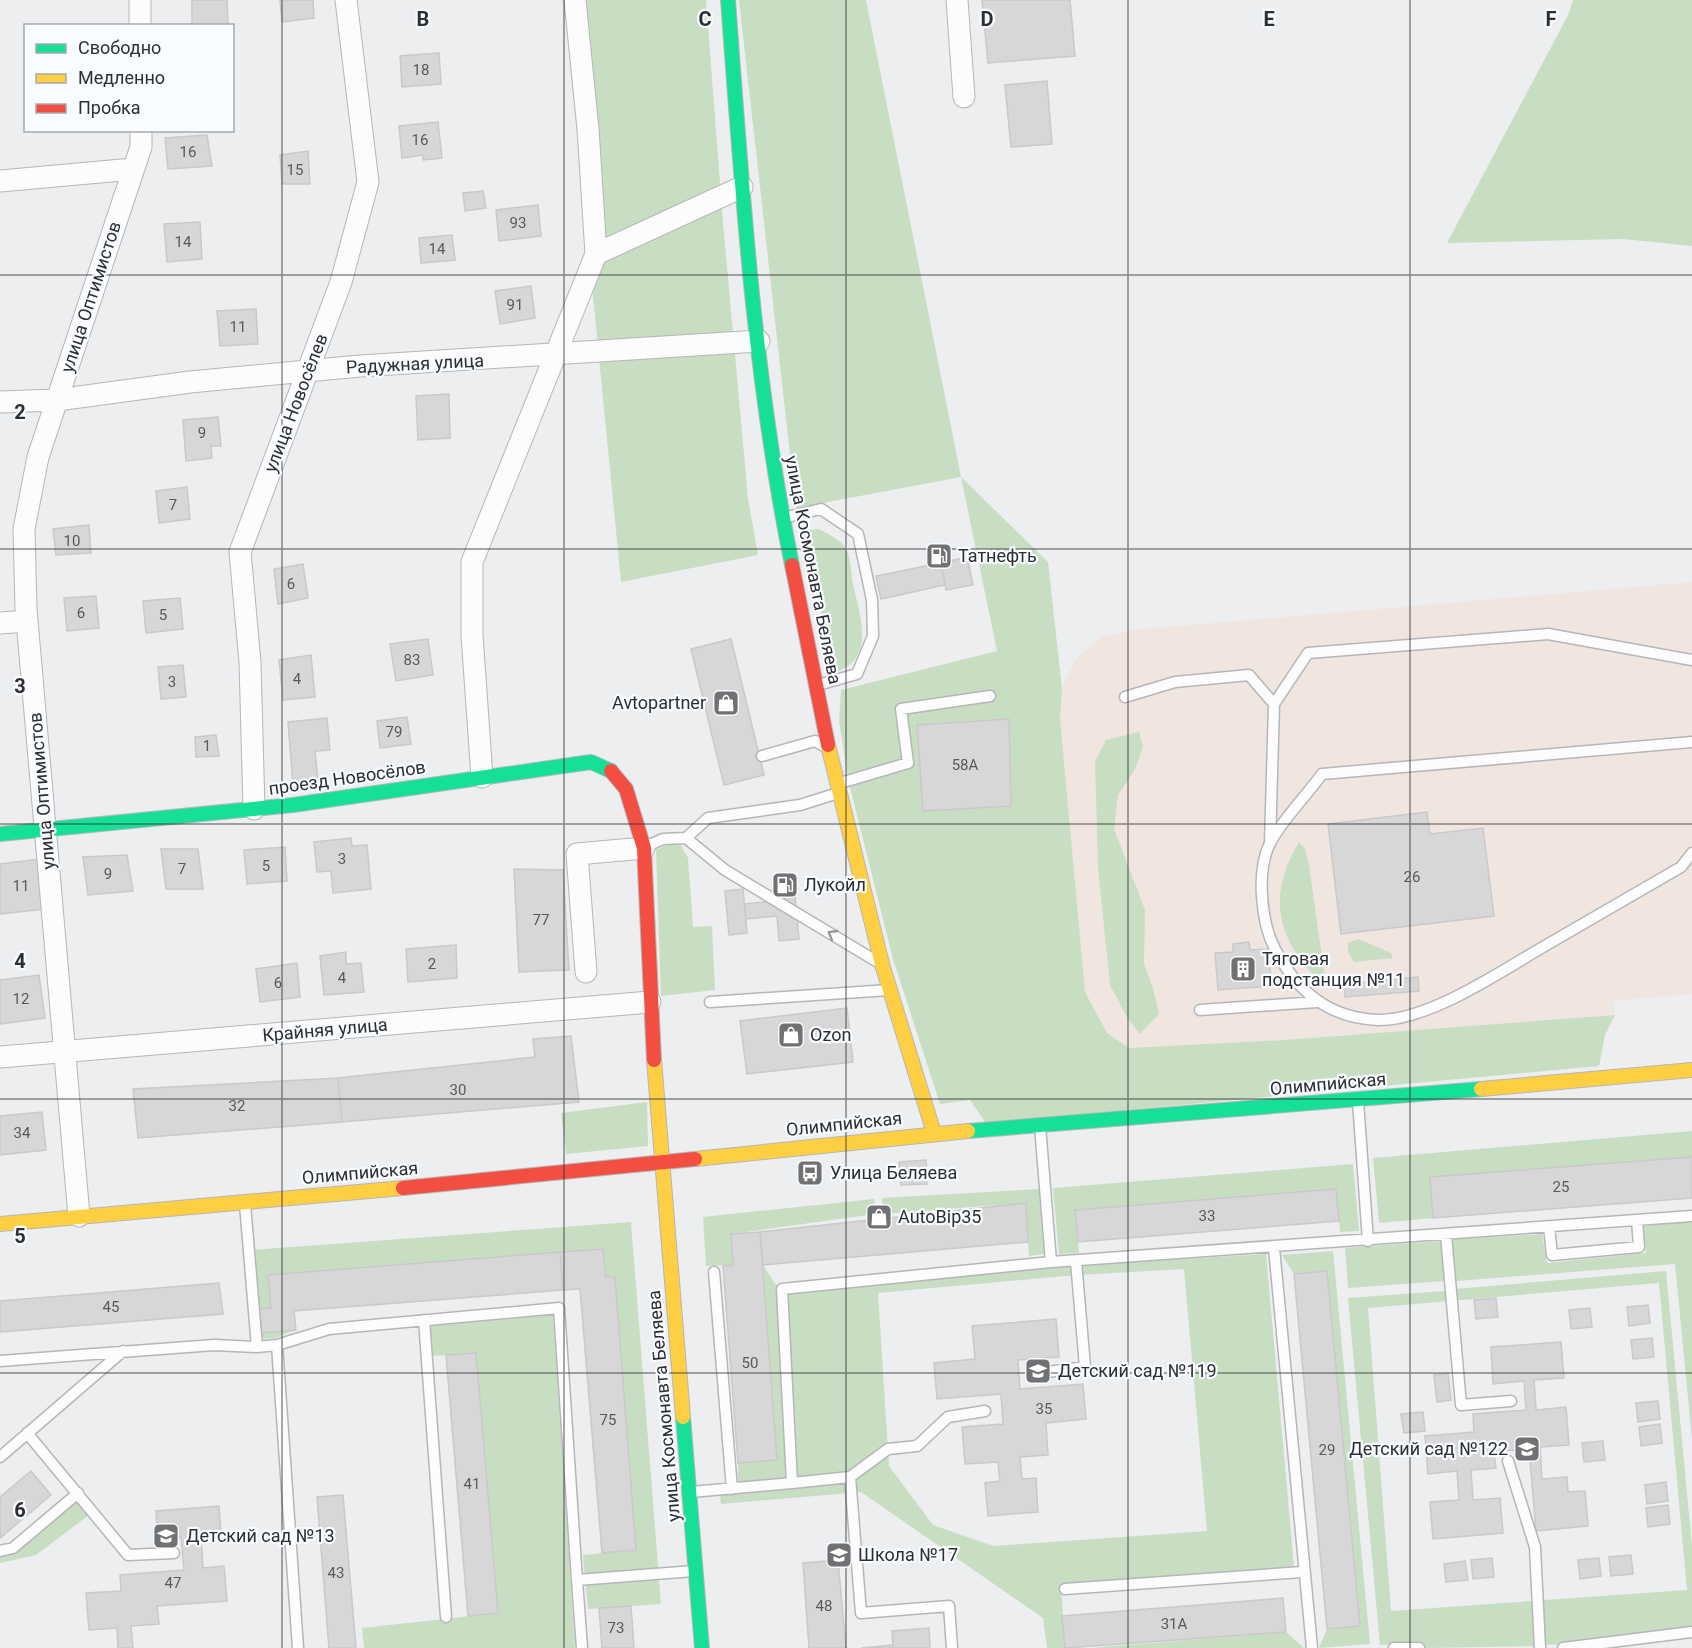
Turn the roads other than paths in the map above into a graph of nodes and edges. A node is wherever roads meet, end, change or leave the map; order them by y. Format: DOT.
graph roads {
  1 [pos="140,0"];
  2 [pos="346,0"];
  3 [pos="575,0"];
  4 [pos="728,0"];
  5 [pos="957,0"];
  6 [pos="140,24"];
  7 [pos="964,97"];
  8 [pos="141,132"];
  9 [pos="133,169"];
  10 [pos="0,181"];
  11 [pos="742,187"];
  12 [pos="596,254"];
  13 [pos="759,341"];
  14 [pos="553,356"];
  15 [pos="308,371"];
  16 [pos="57,400"];
  17 [pos="0,402"];
  18 [pos="782,518"];
  19 [pos="27,621"];
  20 [pos="0,623"];
  21 [pos="1692,660"];
  22 [pos="818,686"];
  23 [pos="990,696"];
  24 [pos="1125,697"];
  25 [pos="1274,704"];
  26 [pos="1692,742"];
  27 [pos="829,748"];
  28 [pos="762,756"];
  29 [pos="482,777"];
  30 [pos="837,788"];
  31 [pos="254,809"];
  32 [pos="45,830"];
  33 [pos="0,834"];
  34 [pos="686,838"];
  35 [pos="1270,844"];
  36 [pos="644,848"];
  37 [pos="1692,853"];
  38 [pos="882,964"];
  39 [pos="586,972"];
  40 [pos="889,990"];
  41 [pos="650,1002"];
  42 [pos="710,1002"];
  43 [pos="1317,1002"];
  44 [pos="1200,1010"];
  45 [pos="63,1053"];
  46 [pos="0,1057"];
  47 [pos="1692,1070"];
  48 [pos="1358,1100"];
  49 [pos="1040,1126"];
  50 [pos="934,1133"];
  51 [pos="662,1161"];
  52 [pos="245,1202"];
  53 [pos="79,1216"];
  54 [pos="1692,1216"];
  55 [pos="1637,1220"];
  56 [pos="0,1224"];
  57 [pos="1549,1227"];
  58 [pos="1446,1235"];
  59 [pos="1368,1241"];
  60 [pos="1274,1248"];
  61 [pos="1076,1261"];
  62 [pos="1051,1262"];
  63 [pos="714,1272"];
  64 [pos="424,1320"];
  65 [pos="277,1345"];
  66 [pos="257,1347"];
  67 [pos="124,1351"];
  68 [pos="0,1361"];
  69 [pos="1032,1374"];
  70 [pos="1511,1401"];
  71 [pos="985,1411"];
  72 [pos="27,1433"];
  73 [pos="0,1457"];
  74 [pos="1508,1461"];
  75 [pos="850,1477"];
  76 [pos="792,1483"];
  77 [pos="732,1489"];
  78 [pos="689,1492"];
  79 [pos="78,1493"];
  80 [pos="0,1551"];
  81 [pos="174,1553"];
  82 [pos="696,1570"];
  83 [pos="1302,1572"];
  84 [pos="577,1580"];
  85 [pos="1065,1589"];
  86 [pos="446,1617"];
  87 [pos="1692,1632"];
  88 [pos="298,1648"];
  89 [pos="582,1648"];
  90 [pos="702,1648"];
  91 [pos="952,1648"];
  92 [pos="1312,1648"];
  93 [pos="1394,1648"];
  94 [pos="1419,1648"];
  95 [pos="1540,1648"];
  96 [pos="1563,1648"];
  1 -- 6 [label="street"];
  2 -- 15 [label="street, улица Новосёлев"];
  3 -- 12 [label="street"];
  4 -- 11 [label="street, улица Космонавта Беляева"];
  5 -- 7 [label="street"];
  8 -- 9 [label="street, улица Оптимистов"];
  9 -- 10 [label="street"];
  9 -- 16 [label="street, улица Оптимистов"];
  11 -- 12 [label="street"];
  11 -- 13 [label="street, улица Космонавта Беляева"];
  12 -- 14 [label="street"];
  13 -- 14 [label="street, Радужная улица"];
  13 -- 18 [label="street, улица Космонавта Беляева"];
  14 -- 15 [label="street, Радужная улица"];
  14 -- 29 [label="street"];
  15 -- 16 [label="street, Радужная улица"];
  15 -- 31 [label="street, улица Новосёлев"];
  16 -- 17 [label="street, Радужная улица"];
  16 -- 19 [label="street, улица Оптимистов"];
  18 -- 22 [label="street, улица Космонавта Беляева"];
  18 -- 22 [label="lane"];
  19 -- 20 [label="street"];
  19 -- 32 [label="street, улица Оптимистов"];
  21 -- 25 [label="lane"];
  22 -- 27 [label="street, улица Космонавта Беляева"];
  23 -- 30 [label="lane"];
  24 -- 25 [label="lane"];
  25 -- 35 [label="lane"];
  26 -- 35 [label="lane"];
  27 -- 28 [label="lane"];
  27 -- 30 [label="street, улица Космонавта Беляева"];
  29 -- 31 [label="street, проезд Новосёлов"];
  29 -- 36 [label="street, проезд Новосёлов"];
  30 -- 34 [label="lane"];
  30 -- 38 [label="street, улица Космонавта Беляева"];
  31 -- 32 [label="street, проезд Новосёлов"];
  32 -- 33 [label="street, проезд Новосёлов"];
  32 -- 45 [label="street, улица Оптимистов"];
  34 -- 36 [label="lane"];
  38 -- 34 [label="lane, one-way"];
  35 -- 43 [label="lane"];
  36 -- 39 [label="street"];
  36 -- 41 [label="street, проезд Новосёлов"];
  37 -- 43 [label="lane"];
  38 -- 40 [label="street, улица Космонавта Беляева"];
  40 -- 42 [label="lane"];
  40 -- 50 [label="street, улица Космонавта Беляева"];
  41 -- 45 [label="street, Крайняя улица"];
  41 -- 51 [label="street, улица Космонавта Беляева"];
  43 -- 44 [label="lane"];
  45 -- 46 [label="street, Крайняя улица"];
  45 -- 53 [label="street, улица Оптимистов"];
  47 -- 48 [label="street, Олимпийская"];
  48 -- 49 [label="street, Олимпийская"];
  48 -- 59 [label="lane"];
  49 -- 50 [label="street, Олимпийская"];
  49 -- 62 [label="lane"];
  50 -- 51 [label="street, Олимпийская"];
  51 -- 52 [label="street, Олимпийская"];
  51 -- 78 [label="street, улица Космонавта Беляева"];
  52 -- 53 [label="street, Олимпийская"];
  52 -- 66 [label="lane"];
  53 -- 56 [label="street, Олимпийская"];
  54 -- 55 [label="lane"];
  55 -- 57 [label="lane"];
  55 -- 57 [label="lane"];
  57 -- 58 [label="lane"];
  58 -- 59 [label="lane"];
  58 -- 70 [label="lane"];
  59 -- 60 [label="lane"];
  60 -- 61 [label="lane"];
  60 -- 83 [label="lane"];
  61 -- 62 [label="lane"];
  61 -- 69 [label="lane"];
  62 -- 76 [label="lane"];
  63 -- 77 [label="lane"];
  64 -- 65 [label="lane"];
  64 -- 84 [label="lane"];
  64 -- 86 [label="lane"];
  65 -- 66 [label="lane"];
  65 -- 88 [label="lane"];
  66 -- 67 [label="lane"];
  67 -- 68 [label="lane"];
  67 -- 72 [label="lane"];
  71 -- 75 [label="lane"];
  72 -- 73 [label="lane"];
  72 -- 79 [label="lane"];
  74 -- 95 [label="lane"];
  75 -- 76 [label="lane"];
  75 -- 91 [label="lane"];
  76 -- 77 [label="lane"];
  77 -- 78 [label="lane"];
  78 -- 82 [label="street, улица Космонавта Беляева"];
  79 -- 80 [label="lane"];
  79 -- 81 [label="lane"];
  82 -- 84 [label="lane"];
  82 -- 90 [label="street, улица Космонавта Беляева"];
  83 -- 85 [label="lane"];
  83 -- 92 [label="lane"];
  84 -- 89 [label="lane"];
  87 -- 96 [label="lane"];
  93 -- 94 [label="lane"];
}
